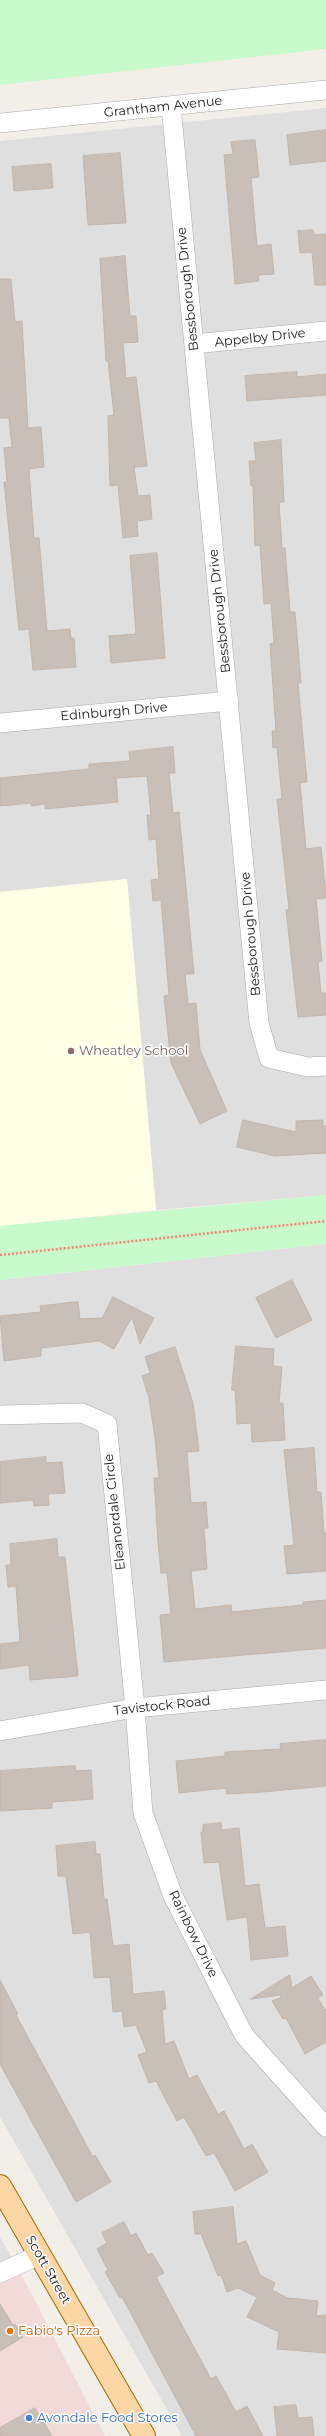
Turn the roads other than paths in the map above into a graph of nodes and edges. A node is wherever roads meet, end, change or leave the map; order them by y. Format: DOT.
graph roads {
  1 [pos="326,90"];
  2 [pos="171,106"];
  3 [pos="0,123"];
  4 [pos="326,331"];
  5 [pos="194,344"];
  6 [pos="229,701"];
  7 [pos="0,723"];
  8 [pos="326,1066"];
  9 [pos="0,1415"];
  10 [pos="326,1690"];
  11 [pos="135,1708"];
  12 [pos="0,1731"];
  13 [pos="326,2127"];
  14 [pos="0,2186"];
  15 [pos="39,2255"];
  16 [pos="0,2273"];
  17 [pos="106,2371"];
  18 [pos="130,2436"];
  19 [pos="144,2436"];
  1 -- 2 [label="street, Grantham Avenue"];
  2 -- 3 [label="street, Grantham Avenue"];
  2 -- 5 [label="street, Bessborough Drive"];
  4 -- 5 [label="street, Appelby Drive"];
  5 -- 6 [label="street, Bessborough Drive"];
  6 -- 7 [label="street, Edinburgh Drive"];
  6 -- 8 [label="street, Bessborough Drive"];
  9 -- 11 [label="street, Eleanordale Circle"];
  10 -- 11 [label="street, Tavistock Road"];
  11 -- 12 [label="street, Tavistock Road"];
  11 -- 13 [label="street, Rainbow Drive"];
  14 -- 15 [label="main road, Scott Street"];
  15 -- 16 [label="street"];
  15 -- 17 [label="main road, Scott Street"];
  17 -- 18 [label="main road"];
  17 -- 19 [label="main road, Scott Street"];
}
